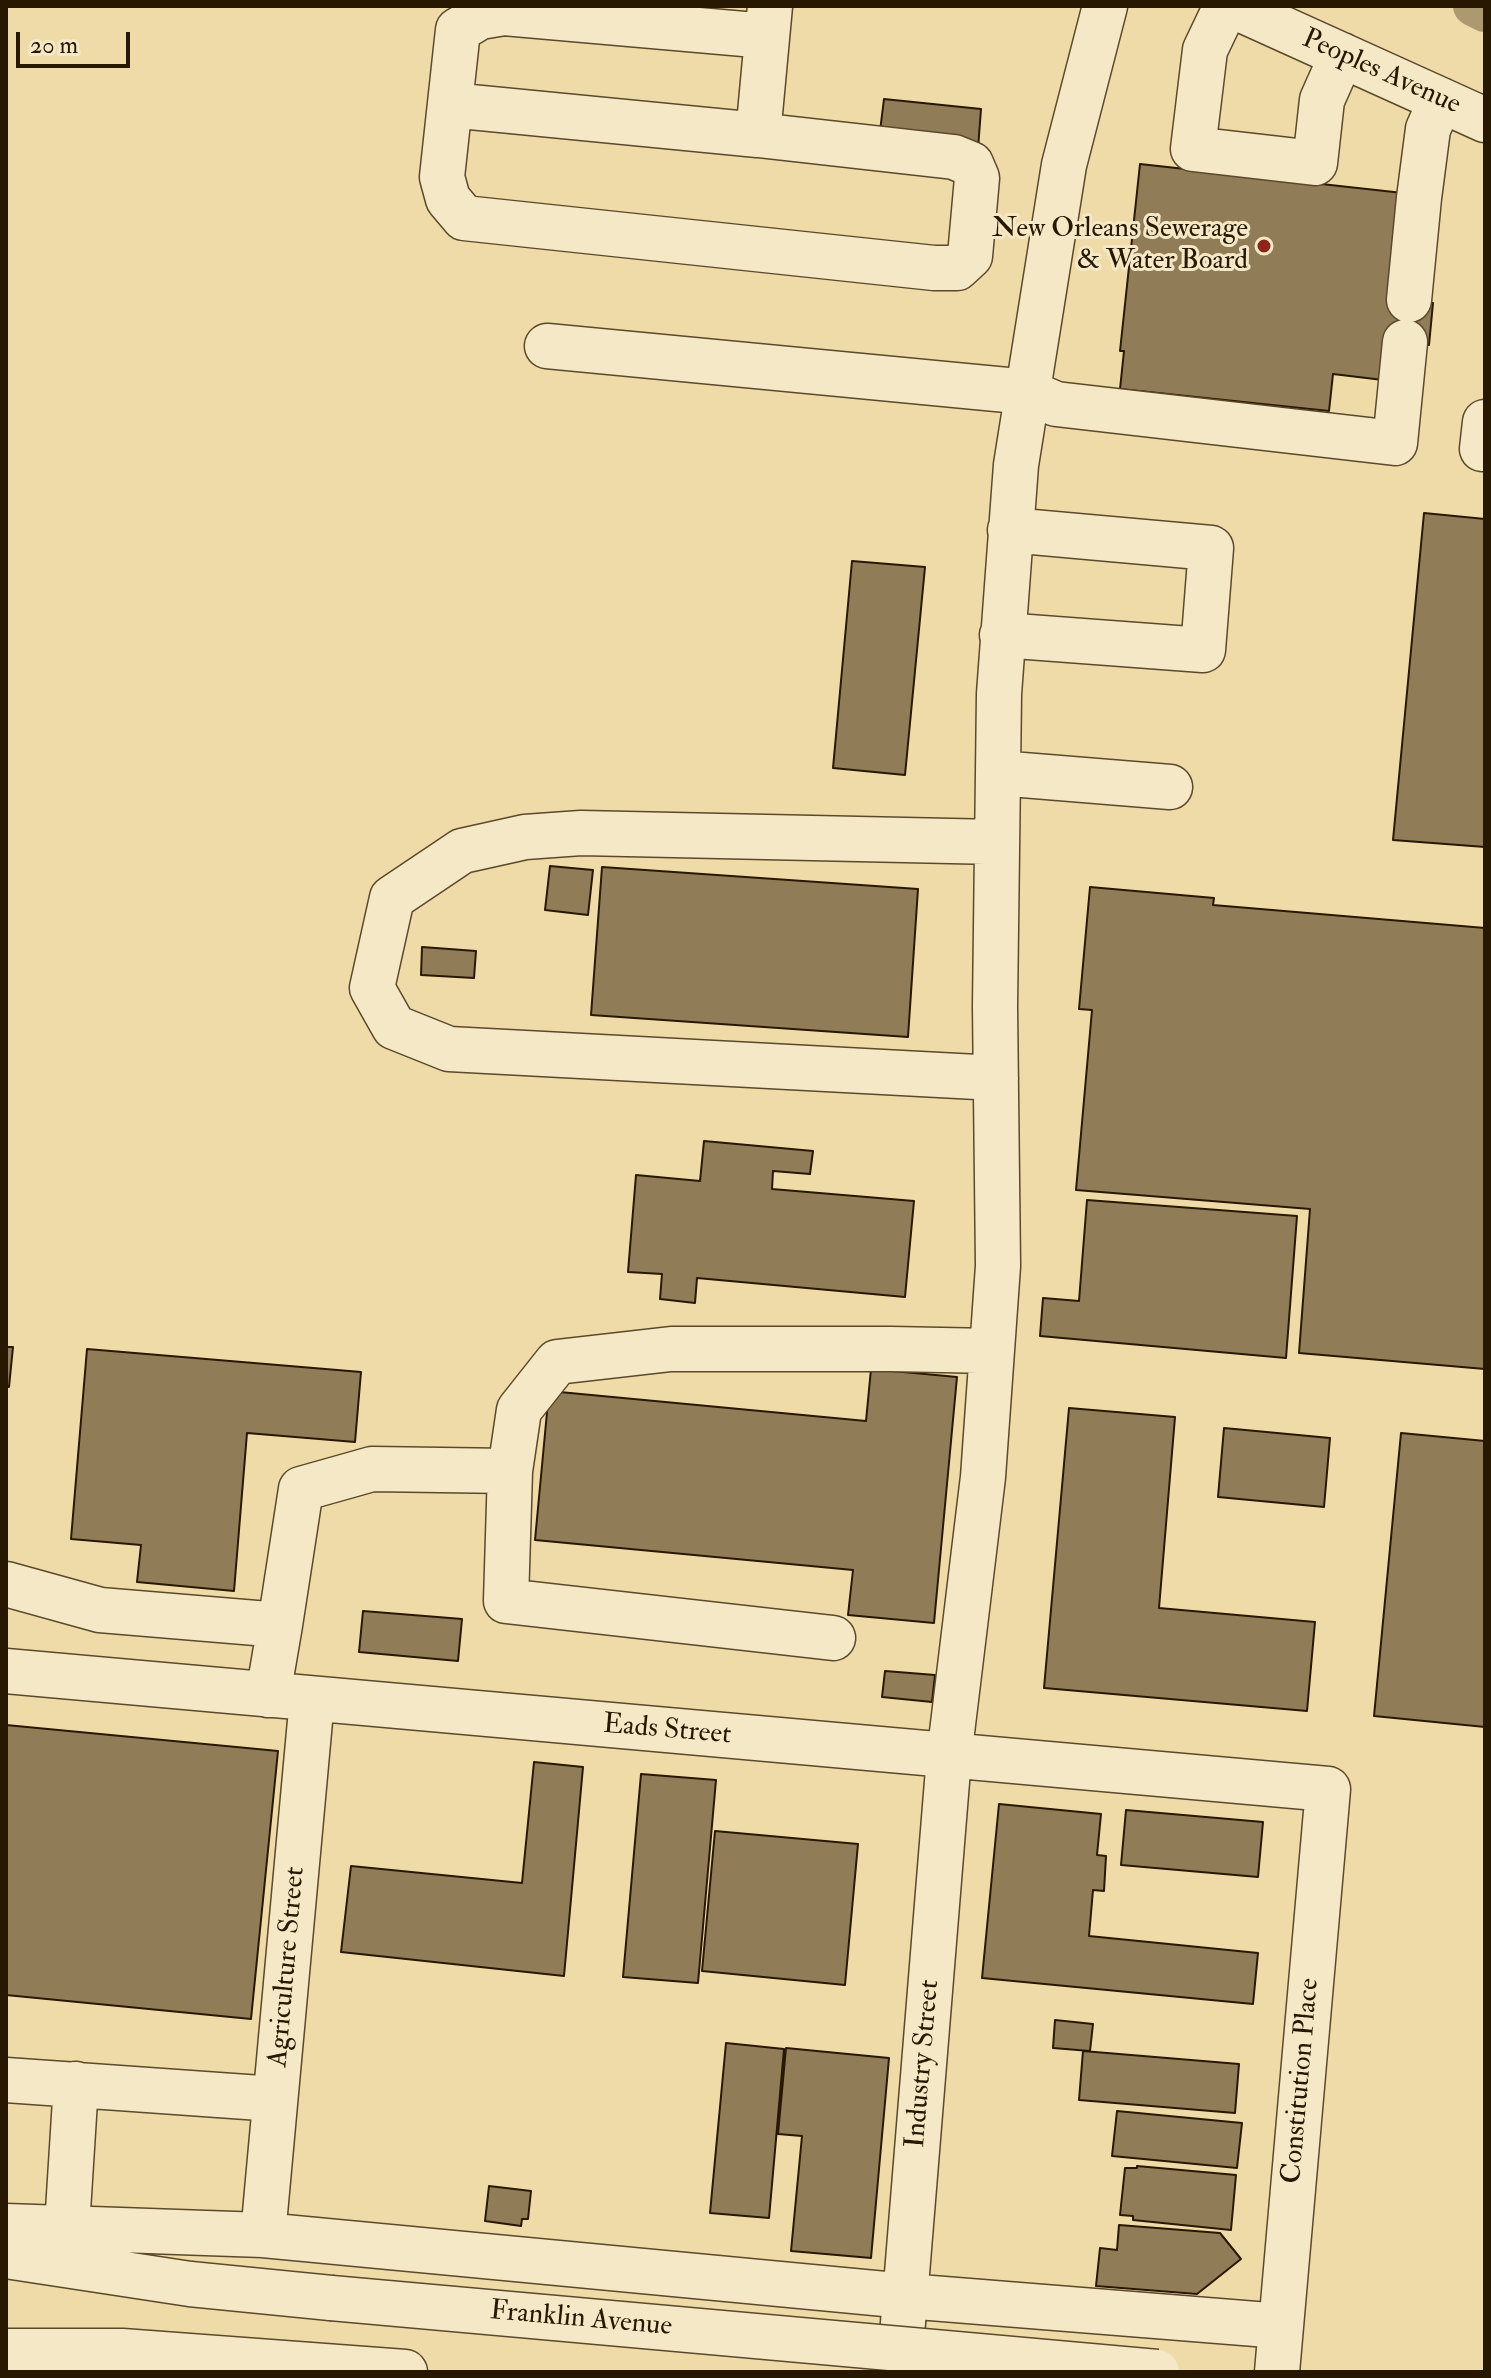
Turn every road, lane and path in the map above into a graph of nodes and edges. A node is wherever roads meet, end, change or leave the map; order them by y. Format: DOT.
graph roads {
  1 [pos="1105,6"];
  2 [pos="1226,6"];
  3 [pos="1233,6"];
  4 [pos="768,21"];
  5 [pos="1342,55"];
  6 [pos="1441,100"];
  7 [pos="450,105"];
  8 [pos="1485,120"];
  9 [pos="758,135"];
  10 [pos="547,346"];
  11 [pos="1028,392"];
  12 [pos="1485,422"];
  13 [pos="1485,449"];
  14 [pos="1010,530"];
  15 [pos="1002,635"];
  16 [pos="998,773"];
  17 [pos="1170,787"];
  18 [pos="997,842"];
  19 [pos="996,1078"];
  20 [pos="992,1351"];
  21 [pos="510,1471"];
  22 [pos="6,1584"];
  23 [pos="280,1625"];
  24 [pos="833,1638"];
  25 [pos="6,1671"];
  26 [pos="268,1695"];
  27 [pos="312,1699"];
  28 [pos="949,1757"];
  29 [pos="1328,1789"];
  30 [pos="6,2080"];
  31 [pos="76,2084"];
  32 [pos="275,2099"];
  33 [pos="6,2226"];
  34 [pos="67,2227"];
  35 [pos="263,2235"];
  36 [pos="6,2256"];
  37 [pos="906,2296"];
  38 [pos="1281,2326"];
  39 [pos="6,2351"];
  40 [pos="405,2372"];
  41 [pos="899,2372"];
  42 [pos="1157,2372"];
  43 [pos="1277,2372"];
  1 -- 11 [label="street, Industry Street"];
  2 -- 5 [label="street"];
  3 -- 5 [label="street, Peoples Avenue"];
  4 -- 7 [label="street"];
  4 -- 9 [label="street"];
  5 -- 6 [label="street, Peoples Avenue"];
  6 -- 8 [label="street, Peoples Avenue"];
  6 -- 11 [label="street"];
  7 -- 9 [label="street"];
  7 -- 9 [label="street"];
  10 -- 11 [label="street"];
  11 -- 14 [label="street, Industry Street"];
  12 -- 13 [label="street"];
  14 -- 15 [label="street, Industry Street"];
  14 -- 15 [label="street"];
  15 -- 16 [label="street, Industry Street"];
  16 -- 17 [label="street"];
  16 -- 18 [label="street, Industry Street"];
  18 -- 19 [label="street, Industry Street"];
  18 -- 19 [label="street"];
  19 -- 20 [label="street, Industry Street"];
  20 -- 21 [label="street"];
  20 -- 28 [label="street, Industry Street"];
  21 -- 23 [label="street"];
  21 -- 24 [label="street"];
  22 -- 23 [label="street"];
  23 -- 26 [label="street"];
  25 -- 26 [label="street, Eads Street"];
  26 -- 27 [label="street, Eads Street"];
  27 -- 28 [label="street, Eads Street"];
  27 -- 32 [label="street, Agriculture Street"];
  28 -- 29 [label="street, Eads Street"];
  28 -- 37 [label="street, Industry Street"];
  29 -- 38 [label="street, Constitution Place"];
  30 -- 31 [label="street"];
  31 -- 32 [label="street"];
  31 -- 34 [label="street"];
  32 -- 35 [label="street, Agriculture Street"];
  33 -- 34 [label="street"];
  34 -- 35 [label="street"];
  35 -- 37 [label="street"];
  36 -- 42 [label="street, Franklin Avenue, bridge"];
  37 -- 38 [label="street"];
  37 -- 41 [label="street, Industry Street"];
  38 -- 43 [label="street, Constitution Place"];
  39 -- 40 [label="street"];
}
